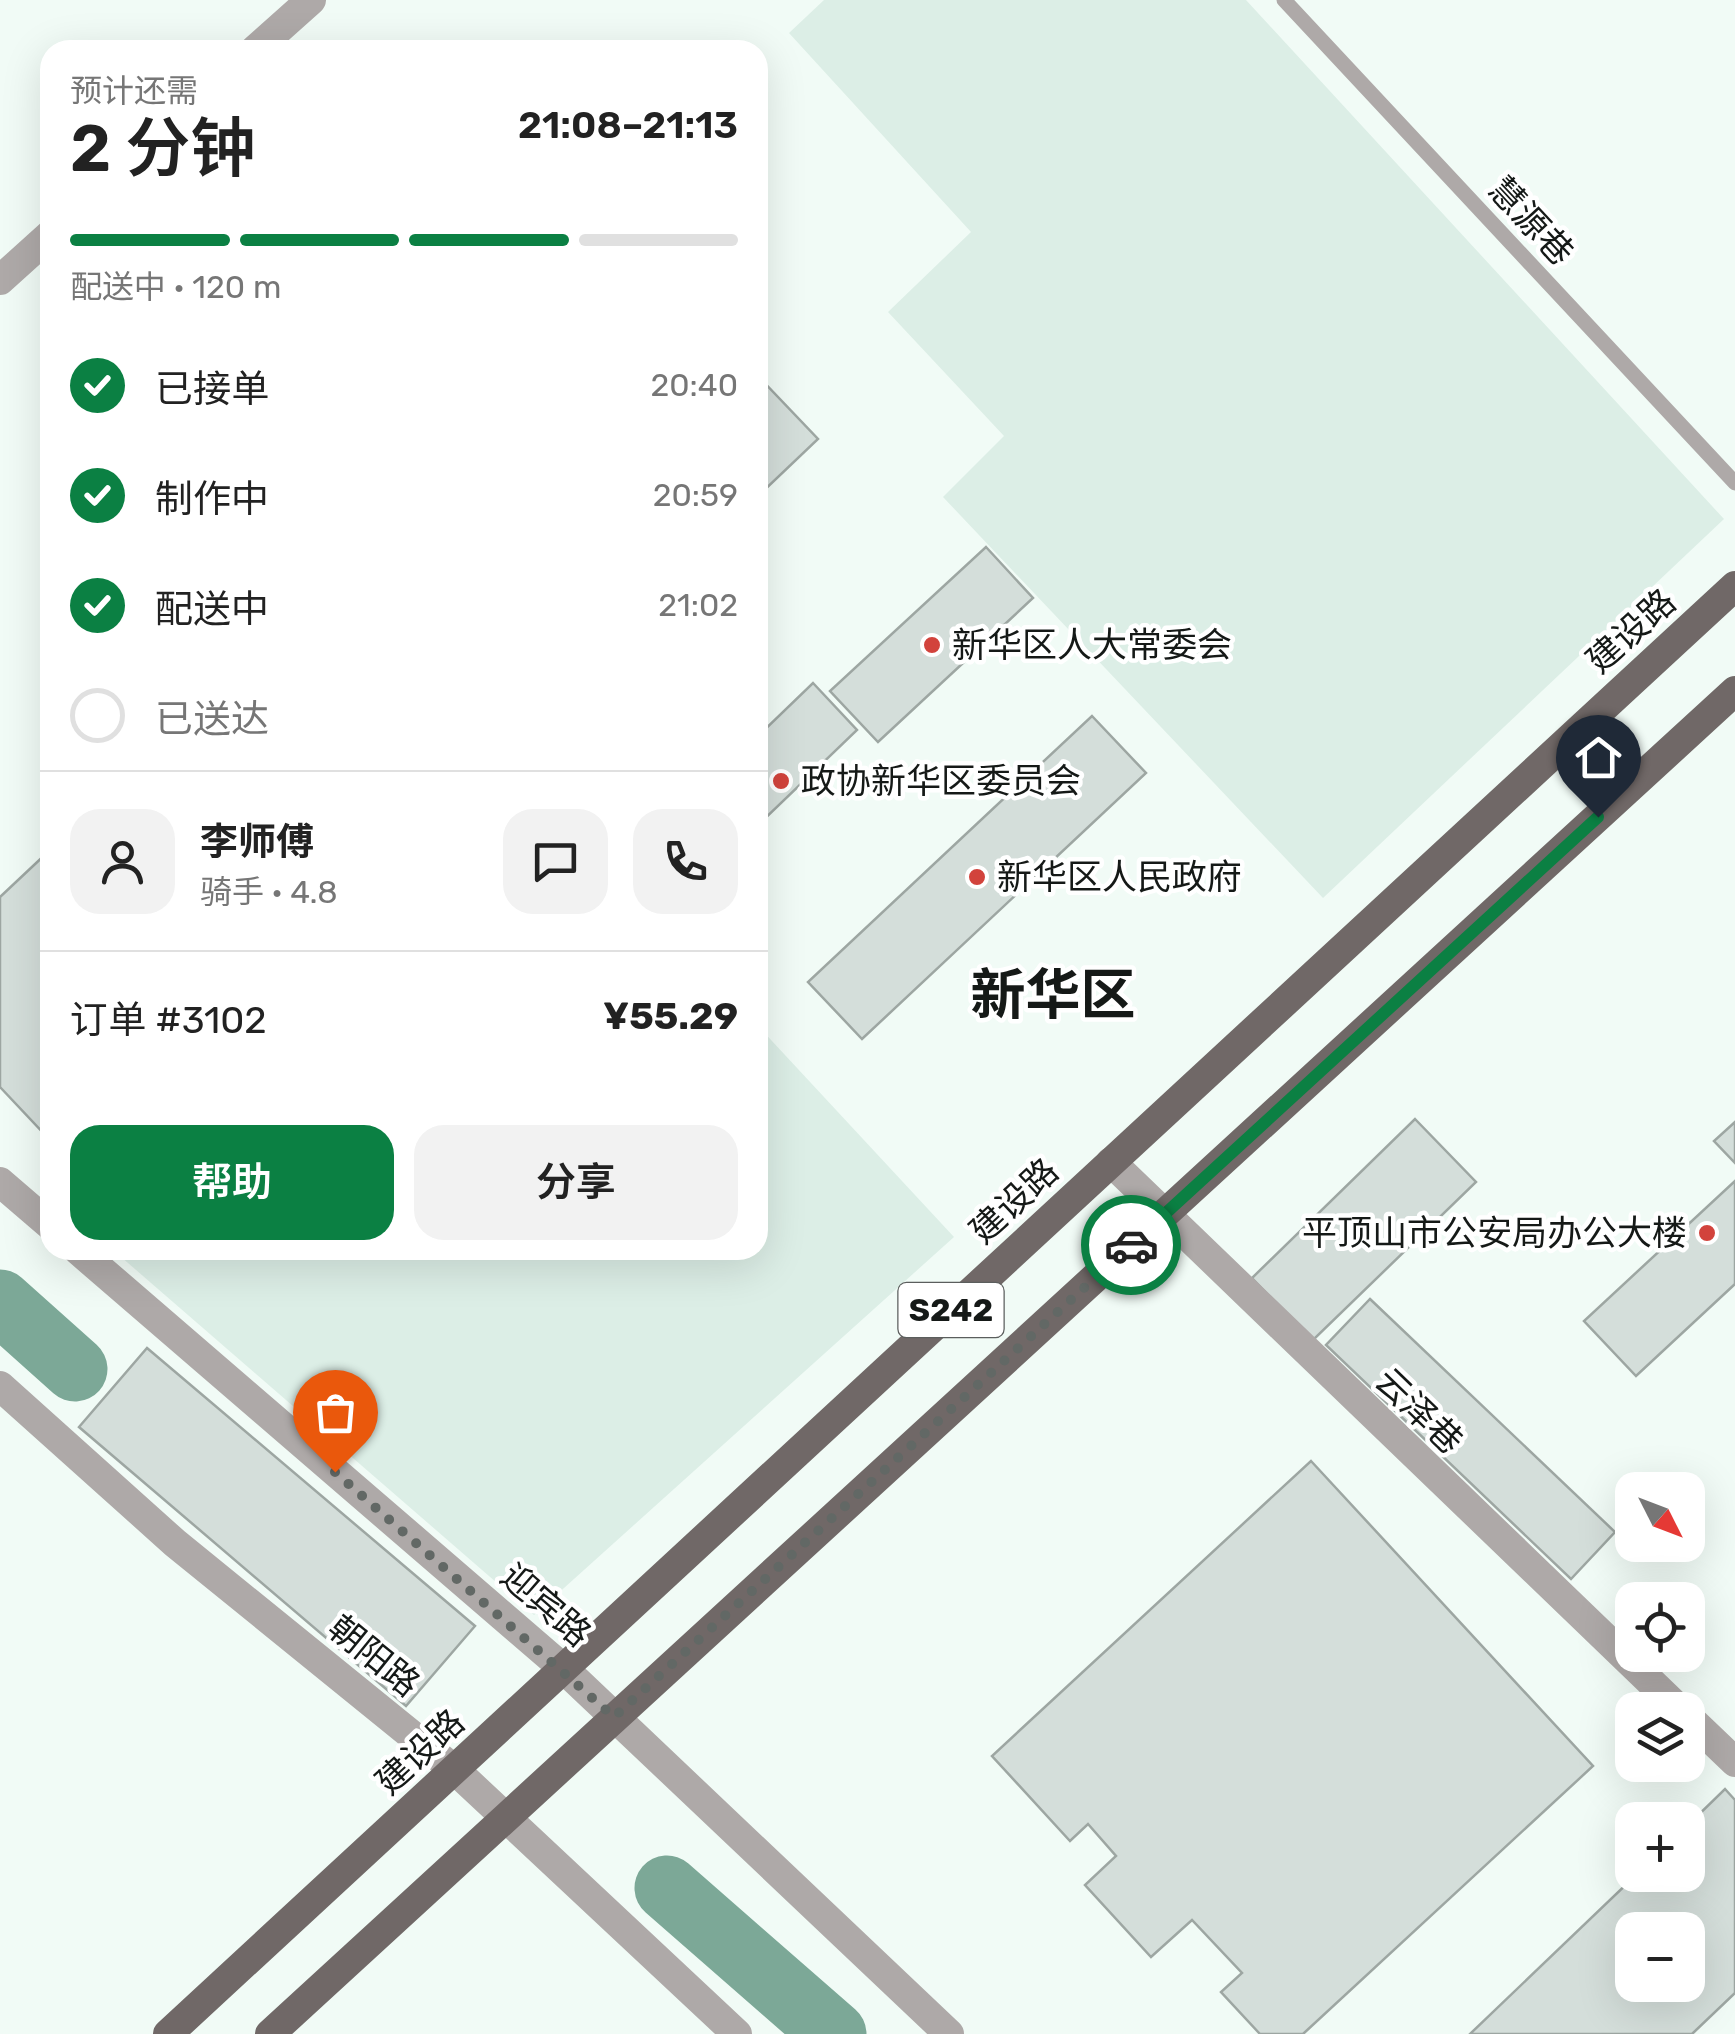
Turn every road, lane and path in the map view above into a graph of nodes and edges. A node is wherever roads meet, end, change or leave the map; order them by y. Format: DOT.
graph roads {
  1 [pos="311,0"];
  2 [pos="1284,0"];
  3 [pos="267,40"];
  4 [pos="40,244"];
  5 [pos="0,280"];
  6 [pos="1735,482"];
  7 [pos="1735,586"];
  8 [pos="1735,691"];
  9 [pos="1111,1162"];
  10 [pos="0,1182"];
  11 [pos="1162,1216"];
  12 [pos="40,1217"];
  13 [pos="90,1260"];
  14 [pos="0,1386"];
  15 [pos="564,1670"];
  16 [pos="1661,1692"];
  17 [pos="614,1717"];
  18 [pos="1705,1733"];
  19 [pos="1735,1762"];
  20 [pos="456,1771"];
  21 [pos="505,1819"];
  22 [pos="168,2034"];
  23 [pos="270,2034"];
  24 [pos="736,2034"];
  25 [pos="949,2034"];
  1 -- 3 [label="street"];
  2 -- 6 [label="lane, 慧源巷"];
  4 -- 5 [label="street"];
  7 -- 9 [label="main road, 建设路 / S242"];
  8 -- 11 [label="main road, S242"];
  9 -- 11 [label="street, 云泽巷"];
  9 -- 15 [label="main road, 建设路 / S242"];
  10 -- 12 [label="street"];
  11 -- 16 [label="street, 云泽巷"];
  11 -- 17 [label="main road, S242"];
  13 -- 15 [label="street, 迎宾路"];
  14 -- 20 [label="street, 朝阳路"];
  15 -- 17 [label="street, 迎宾路"];
  15 -- 20 [label="main road, 建设路 / S242"];
  17 -- 21 [label="main road, S242"];
  17 -- 25 [label="street, 迎宾路"];
  18 -- 19 [label="street"];
  20 -- 21 [label="street, 朝阳路"];
  20 -- 22 [label="main road, 建设路 / S242"];
  21 -- 23 [label="main road, S242"];
  21 -- 24 [label="street, 朝阳路"];
}
